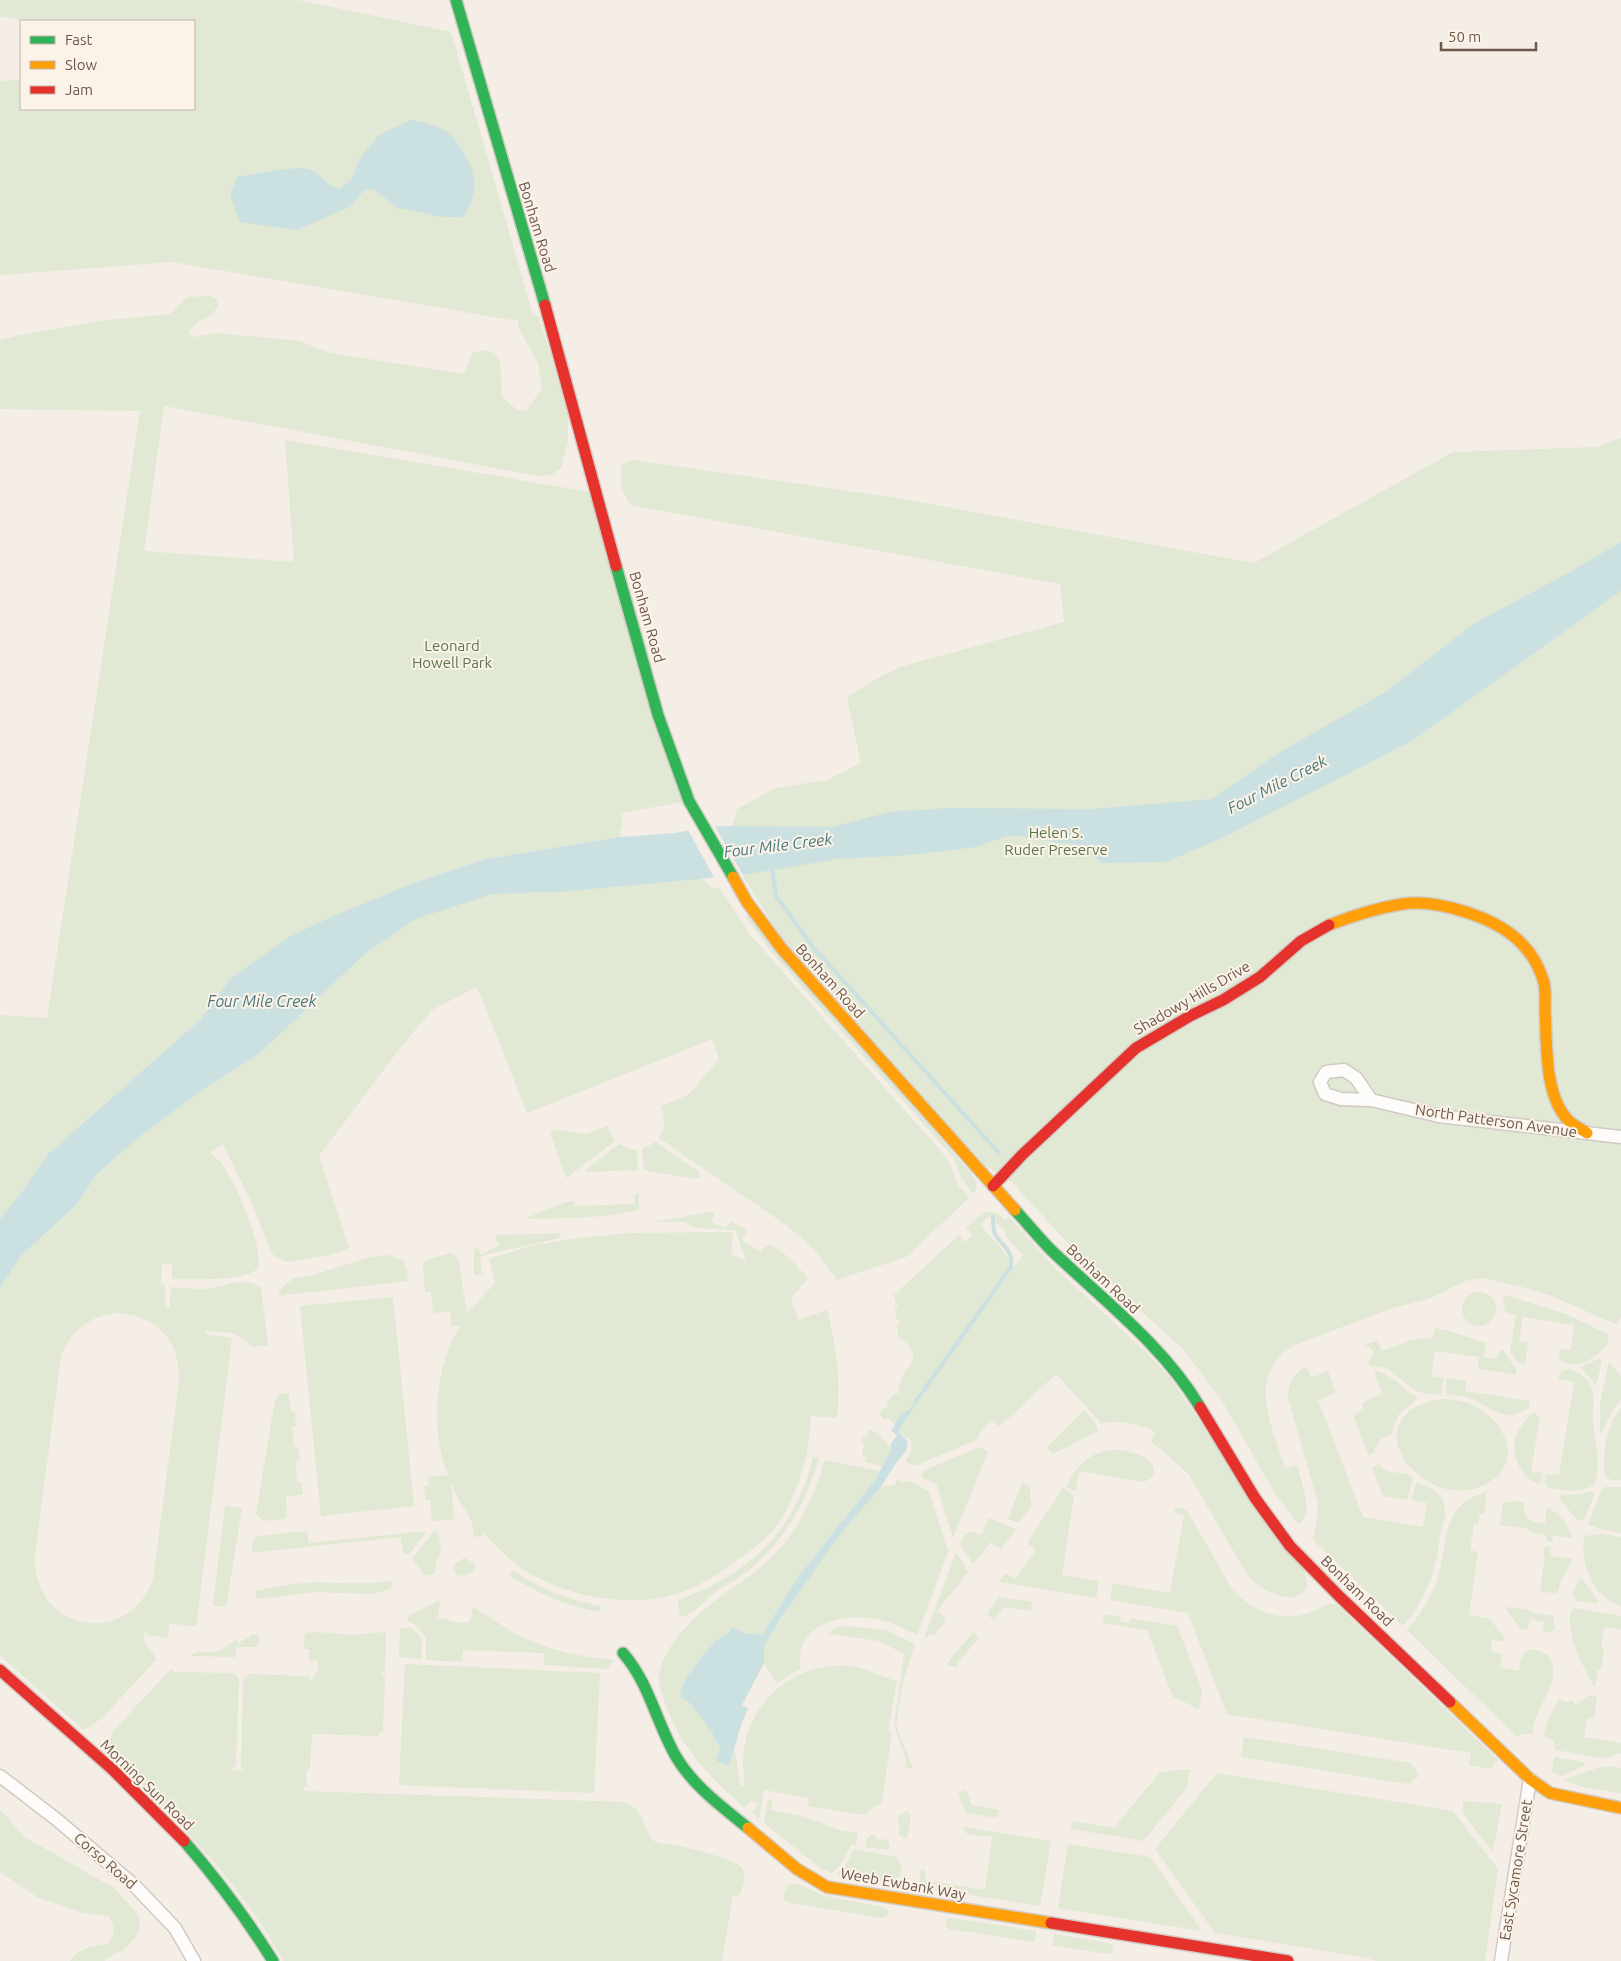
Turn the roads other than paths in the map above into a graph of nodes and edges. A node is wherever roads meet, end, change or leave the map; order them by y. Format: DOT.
graph roads {
  1 [pos="456,0"];
  2 [pos="1371,1100"];
  3 [pos="1587,1133"];
  4 [pos="1621,1137"];
  5 [pos="993,1186"];
  6 [pos="623,1653"];
  7 [pos="0,1670"];
  8 [pos="0,1776"];
  9 [pos="1530,1779"];
  10 [pos="1621,1808"];
  11 [pos="194,1961"];
  12 [pos="272,1961"];
  13 [pos="1288,1961"];
  14 [pos="1501,1961"];
  1 -- 5 [label="street, Bonham Road"];
  2 -- 3 [label="street, North Patterson Avenue"];
  3 -- 4 [label="street, North Patterson Avenue"];
  3 -- 5 [label="street, Shadowy Hills Drive"];
  5 -- 9 [label="street, Bonham Road"];
  6 -- 13 [label="street, Weeb Ewbank Way"];
  7 -- 12 [label="street, Morning Sun Road"];
  8 -- 11 [label="street, Corso Road"];
  9 -- 10 [label="street, Bonham Road"];
  9 -- 14 [label="street, East Sycamore Street"];
}
